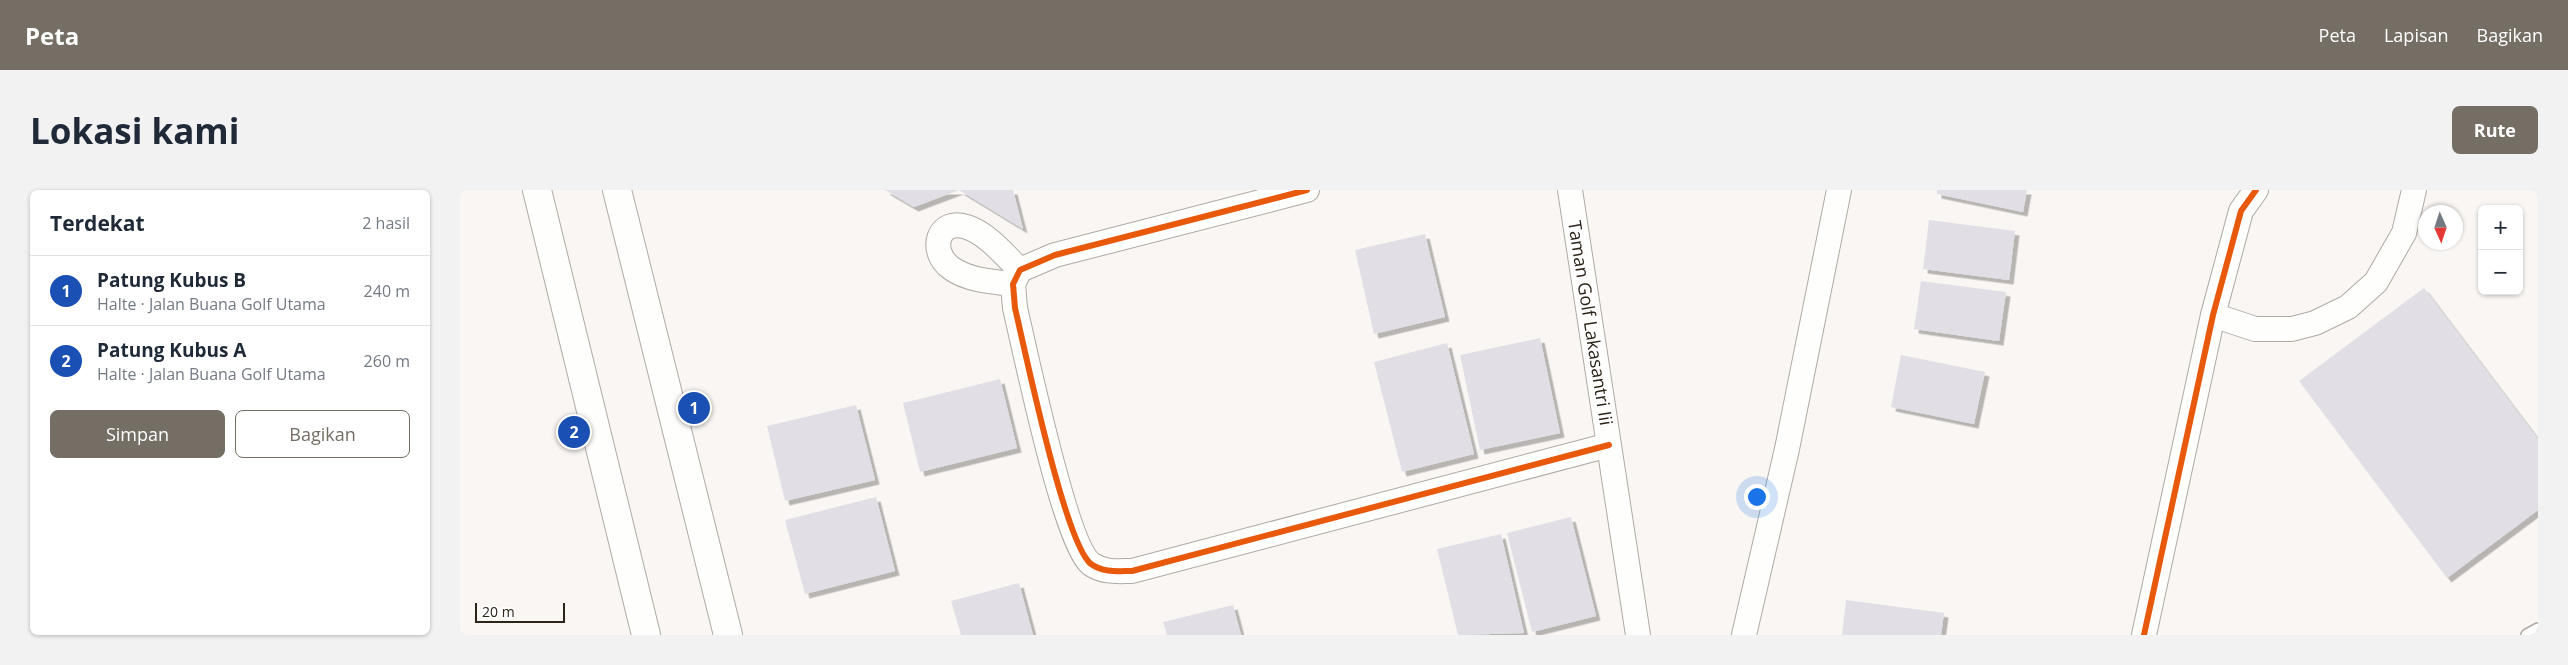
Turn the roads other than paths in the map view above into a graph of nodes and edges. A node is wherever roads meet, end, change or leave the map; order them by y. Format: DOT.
graph roads {
  1 [pos="537,190"];
  2 [pos="617,190"];
  3 [pos="1307,190"];
  4 [pos="1570,190"];
  5 [pos="1839,190"];
  6 [pos="2256,190"];
  7 [pos="2414,190"];
  8 [pos="2237,200"];
  9 [pos="2213,315"];
  10 [pos="1610,445"];
  11 [pos="2538,630"];
  12 [pos="646,635"];
  13 [pos="728,635"];
  14 [pos="1638,635"];
  15 [pos="1744,635"];
  16 [pos="2144,635"];
  17 [pos="2527,635"];
  1 -- 12 [label="main road"];
  2 -- 13 [label="main road"];
  3 -- 10 [label="street"];
  4 -- 10 [label="street, Taman Golf Lakasantri Iii"];
  5 -- 15 [label="street"];
  6 -- 8 [label="street"];
  7 -- 9 [label="street"];
  8 -- 9 [label="street"];
  9 -- 16 [label="street"];
  10 -- 14 [label="street, Taman Golf Lakasantri Iii"];
  11 -- 17 [label="lane"];
}
